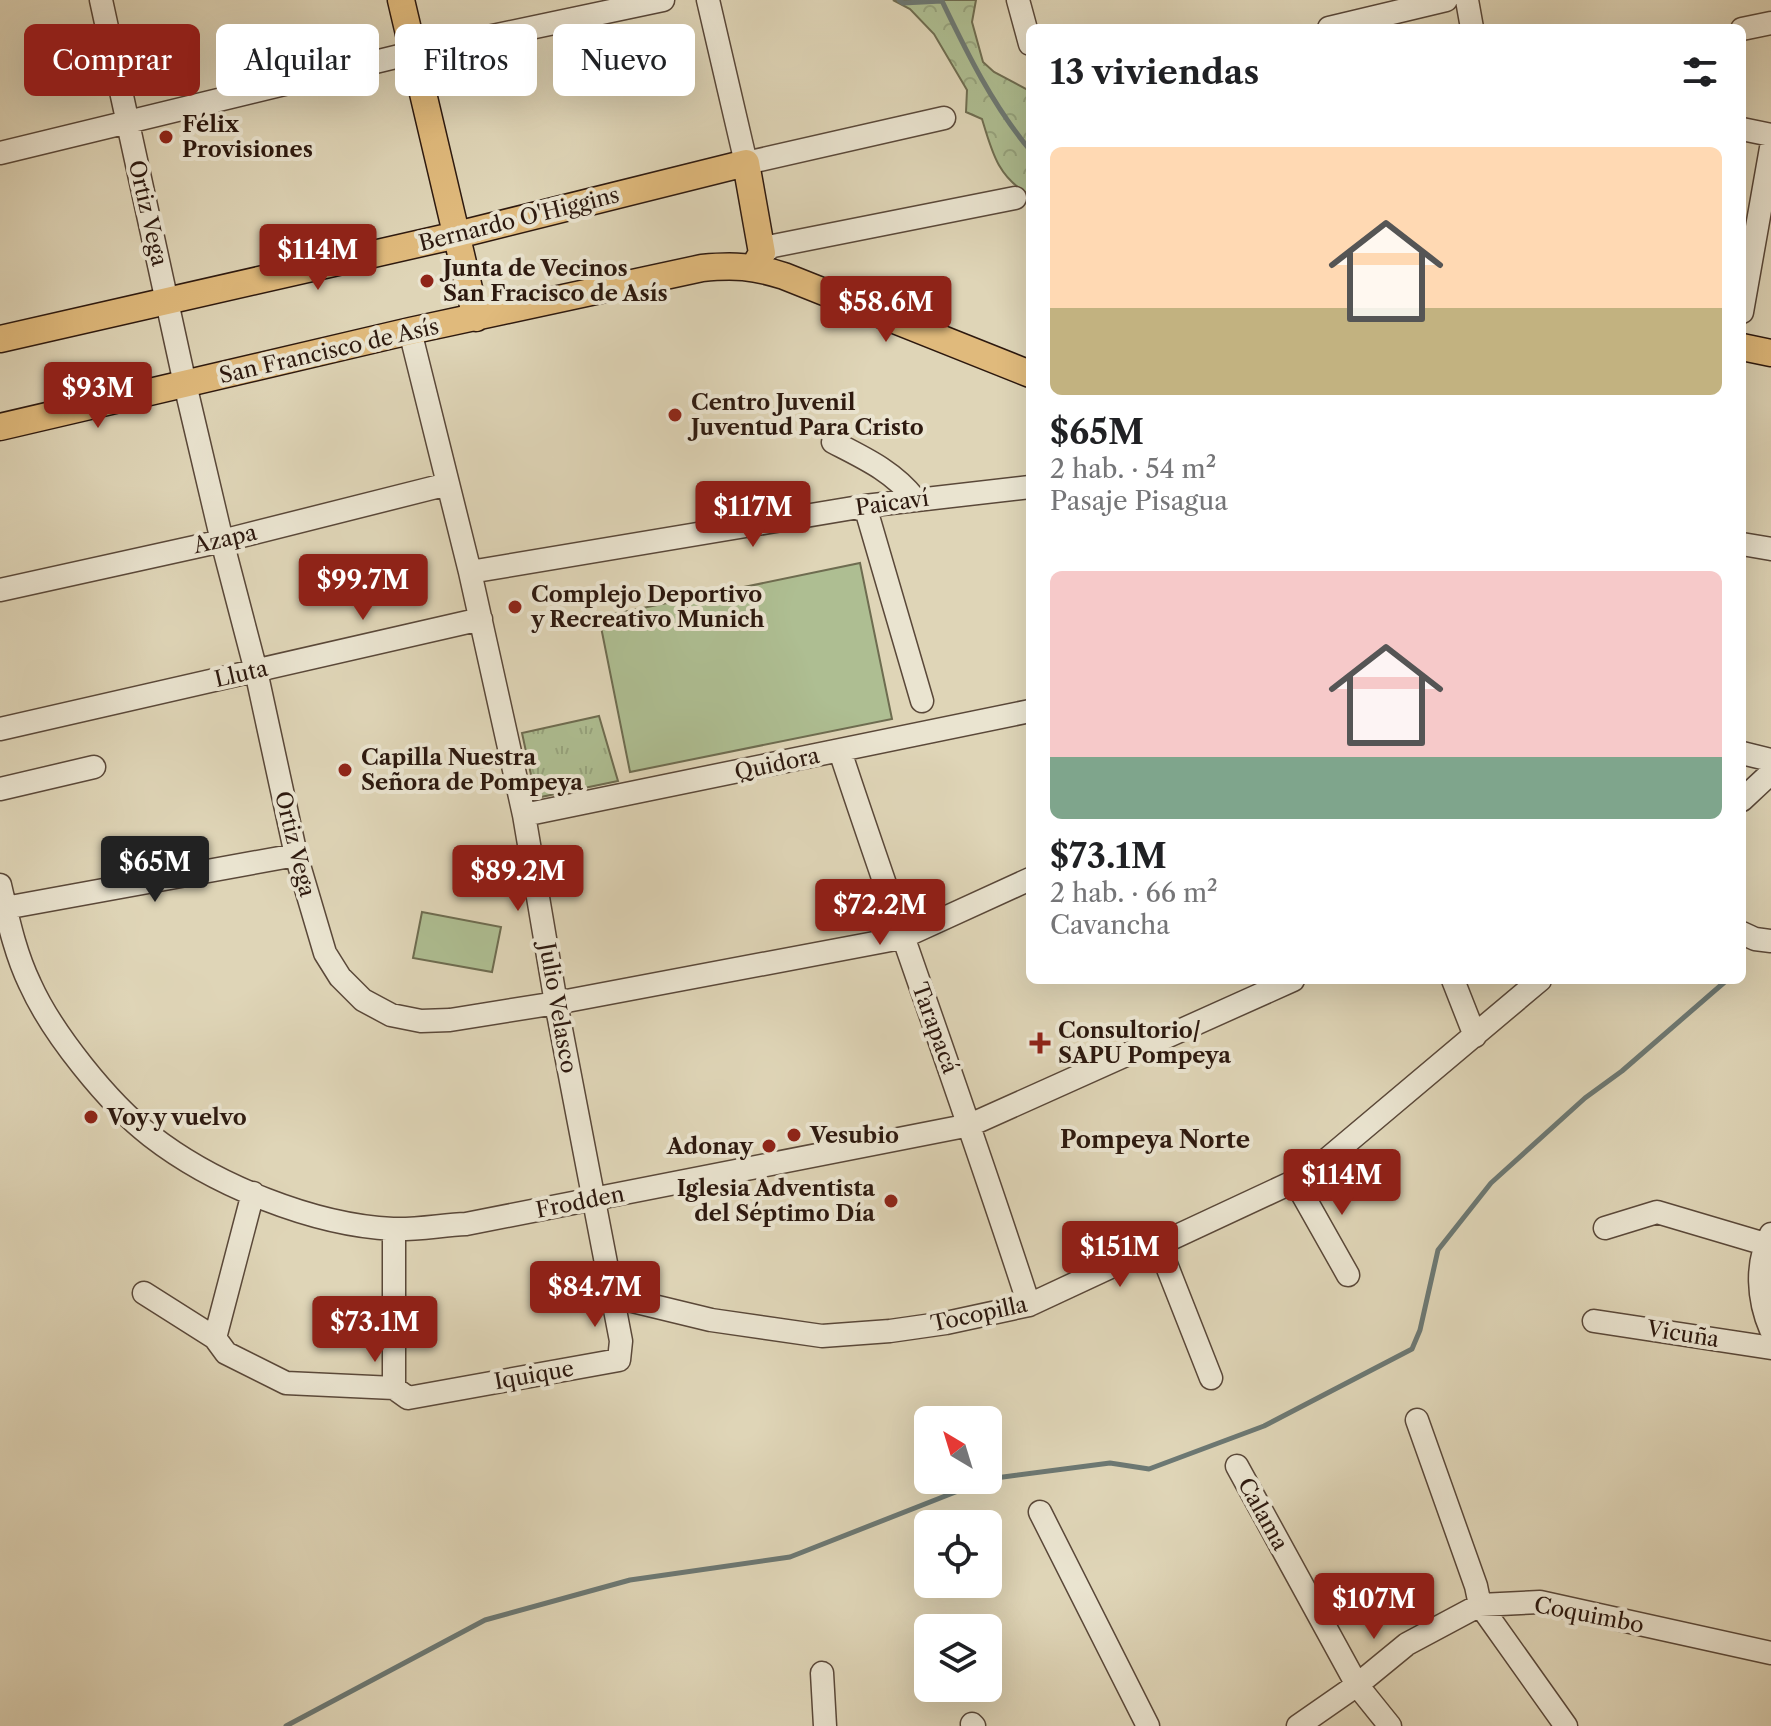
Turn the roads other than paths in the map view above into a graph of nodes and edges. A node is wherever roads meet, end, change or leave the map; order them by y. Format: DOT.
graph roads {
  1 [pos="101,0"];
  2 [pos="401,0"];
  3 [pos="663,0"];
  4 [pos="708,0"];
  5 [pos="1018,0"];
  6 [pos="1446,0"];
  7 [pos="1467,0"];
  8 [pos="1771,23"];
  9 [pos="406,24"];
  10 [pos="1346,24"];
  11 [pos="1471,24"];
  12 [pos="537,27"];
  13 [pos="1746,28"];
  14 [pos="1026,29"];
  15 [pos="395,57"];
  16 [pos="423,96"];
  17 [pos="944,118"];
  18 [pos="128,124"];
  19 [pos="1746,130"];
  20 [pos="1771,135"];
  21 [pos="1771,148"];
  22 [pos="0,153"];
  23 [pos="746,163"];
  24 [pos="1015,198"];
  25 [pos="457,235"];
  26 [pos="758,260"];
  27 [pos="1746,289"];
  28 [pos="167,301"];
  29 [pos="476,318"];
  30 [pos="410,331"];
  31 [pos="0,339"];
  32 [pos="1746,348"];
  33 [pos="1771,353"];
  34 [pos="1026,372"];
  35 [pos="185,384"];
  36 [pos="0,427"];
  37 [pos="833,442"];
  38 [pos="448,484"];
  39 [pos="1026,487"];
  40 [pos="915,499"];
  41 [pos="865,506"];
  42 [pos="222,541"];
  43 [pos="1746,545"];
  44 [pos="1771,549"];
  45 [pos="470,572"];
  46 [pos="0,590"];
  47 [pos="481,619"];
  48 [pos="256,671"];
  49 [pos="922,701"];
  50 [pos="1026,712"];
  51 [pos="0,729"];
  52 [pos="840,751"];
  53 [pos="1746,754"];
  54 [pos="1771,760"];
  55 [pos="94,767"];
  56 [pos="1771,770"];
  57 [pos="1746,779"];
  58 [pos="0,789"];
  59 [pos="1746,796"];
  60 [pos="524,815"];
  61 [pos="296,855"];
  62 [pos="1026,881"];
  63 [pos="0,885"];
  64 [pos="5,908"];
  65 [pos="1746,935"];
  66 [pos="901,938"];
  67 [pos="1771,941"];
  68 [pos="1284,984"];
  69 [pos="1455,984"];
  70 [pos="1535,984"];
  71 [pos="556,1003"];
  72 [pos="1475,1036"];
  73 [pos="970,1125"];
  74 [pos="1295,1181"];
  75 [pos="253,1193"];
  76 [pos="595,1199"];
  77 [pos="1605,1228"];
  78 [pos="394,1229"];
  79 [pos="1768,1239"];
  80 [pos="1159,1246"];
  81 [pos="1348,1275"];
  82 [pos="144,1293"];
  83 [pos="612,1296"];
  84 [pos="1029,1305"];
  85 [pos="1594,1321"];
  86 [pos="1771,1330"];
  87 [pos="215,1338"];
  88 [pos="1771,1348"];
  89 [pos="619,1360"];
  90 [pos="1211,1378"];
  91 [pos="394,1388"];
  92 [pos="1417,1420"];
  93 [pos="1237,1466"];
  94 [pos="1040,1512"];
  95 [pos="1480,1605"];
  96 [pos="1771,1653"];
  97 [pos="822,1673"];
  98 [pos="1357,1685"];
  99 [pos="825,1726"];
  100 [pos="1148,1726"];
  101 [pos="1298,1726"];
  102 [pos="1390,1726"];
  103 [pos="1566,1726"];
  1 -- 18 [label="street, Ortiz Vega"];
  2 -- 9 [label="main road"];
  3 -- 12 [label="street"];
  4 -- 23 [label="street"];
  5 -- 14 [label="street"];
  6 -- 10 [label="street"];
  7 -- 11 [label="street"];
  8 -- 13 [label="street"];
  15 -- 18 [label="street"];
  16 -- 25 [label="main road"];
  17 -- 23 [label="street, Bernardo O'Higgins"];
  18 -- 22 [label="street"];
  18 -- 28 [label="street, Ortiz Vega"];
  19 -- 20 [label="street"];
  21 -- 27 [label="street"];
  23 -- 25 [label="main road, Bernardo O'Higgins"];
  23 -- 26 [label="main road"];
  24 -- 26 [label="street, San Francisco de Asís"];
  25 -- 28 [label="main road, Bernardo O'Higgins"];
  25 -- 29 [label="main road"];
  26 -- 29 [label="main road, San Francisco de Asís"];
  26 -- 34 [label="main road"];
  28 -- 31 [label="main road, Bernardo O'Higgins"];
  28 -- 35 [label="street, Ortiz Vega"];
  29 -- 30 [label="main road, San Francisco de Asís"];
  30 -- 35 [label="main road, San Francisco de Asís"];
  30 -- 38 [label="street, Julio Velasco"];
  32 -- 33 [label="main road"];
  35 -- 36 [label="main road, San Francisco de Asís"];
  35 -- 42 [label="street, Ortiz Vega"];
  37 -- 40 [label="street"];
  38 -- 42 [label="street, Azapa"];
  38 -- 45 [label="street, Julio Velasco"];
  39 -- 40 [label="street, Paicaví"];
  40 -- 41 [label="street, Paicaví"];
  41 -- 45 [label="street, Paicaví"];
  41 -- 49 [label="street"];
  42 -- 46 [label="street, Azapa"];
  42 -- 48 [label="street, Ortiz Vega"];
  43 -- 44 [label="street"];
  45 -- 47 [label="street, Julio Velasco"];
  47 -- 48 [label="street, Lluta"];
  47 -- 60 [label="street, Julio Velasco"];
  48 -- 51 [label="street, Lluta"];
  48 -- 61 [label="street, Ortiz Vega"];
  50 -- 52 [label="street, Quidora"];
  52 -- 60 [label="street, Quidora"];
  52 -- 66 [label="street, Tarapacá"];
  53 -- 54 [label="street"];
  55 -- 58 [label="street"];
  56 -- 57 [label="street"];
  56 -- 59 [label="street"];
  60 -- 71 [label="street, Julio Velasco"];
  61 -- 64 [label="street"];
  61 -- 71 [label="street, Ortiz Vega"];
  62 -- 66 [label="street, Ortiz Vega"];
  63 -- 64 [label="street, Frodden"];
  64 -- 75 [label="street, Frodden"];
  65 -- 67 [label="street"];
  66 -- 71 [label="street, Ortiz Vega"];
  66 -- 73 [label="street, Tarapacá"];
  68 -- 73 [label="street, Frodden"];
  69 -- 72 [label="street"];
  70 -- 72 [label="street, Tocopilla"];
  71 -- 76 [label="street, Julio Velasco"];
  72 -- 74 [label="street, Tocopilla"];
  73 -- 76 [label="street, Frodden"];
  73 -- 84 [label="street, Tarapacá"];
  74 -- 80 [label="street, Tocopilla"];
  74 -- 81 [label="street"];
  75 -- 78 [label="street, Frodden"];
  75 -- 87 [label="street"];
  76 -- 78 [label="street, Frodden"];
  76 -- 83 [label="street, Julio Velasco"];
  77 -- 79 [label="street"];
  78 -- 91 [label="street"];
  79 -- 86 [label="street"];
  80 -- 84 [label="street, Tocopilla"];
  80 -- 90 [label="street"];
  82 -- 87 [label="street, Iquique"];
  83 -- 84 [label="street, Tocopilla"];
  83 -- 89 [label="street, Julio Velasco"];
  85 -- 88 [label="street, Vicuña"];
  87 -- 91 [label="street, Iquique"];
  89 -- 91 [label="street, Iquique"];
  92 -- 95 [label="street"];
  93 -- 98 [label="street, Calama"];
  94 -- 100 [label="street"];
  95 -- 96 [label="street, Coquimbo"];
  95 -- 98 [label="street, Coquimbo"];
  95 -- 103 [label="street"];
  97 -- 99 [label="street"];
  98 -- 101 [label="street, Coquimbo"];
  98 -- 102 [label="street, Calama"];
}
